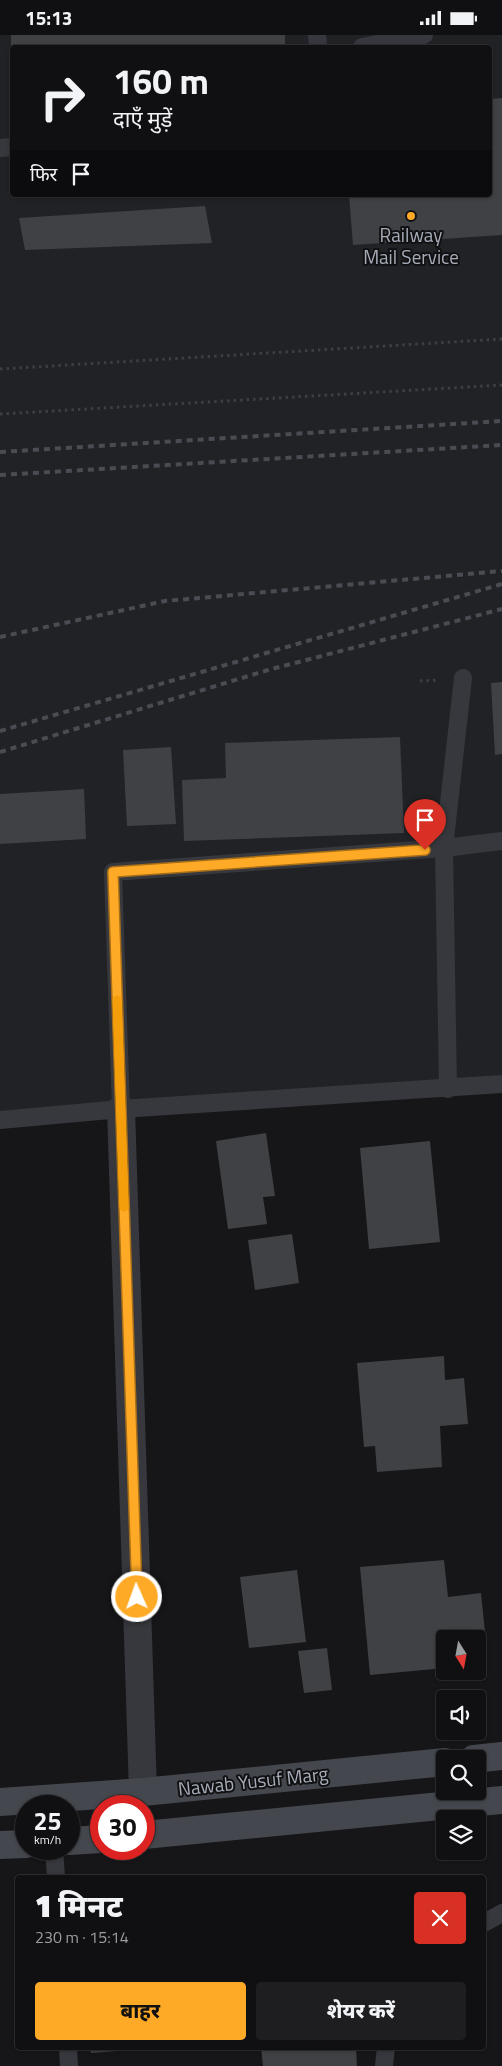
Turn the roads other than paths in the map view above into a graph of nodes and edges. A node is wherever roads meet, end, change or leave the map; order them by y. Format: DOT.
graph roads {
  1 [pos="424,35"];
  2 [pos="372,45"];
  3 [pos="463,678"];
  4 [pos="502,841"];
  5 [pos="444,848"];
  6 [pos="502,1084"];
  7 [pos="448,1089"];
  8 [pos="121,1109"];
  9 [pos="0,1119"];
  10 [pos="502,1756"];
  11 [pos="486,1758"];
  12 [pos="436,1762"];
  13 [pos="143,1792"];
  14 [pos="502,1799"];
  15 [pos="0,1802"];
  16 [pos="155,1834"];
  17 [pos="15,1844"];
  18 [pos="0,1845"];
  19 [pos="55,1860"];
  20 [pos="56,1875"];
  21 [pos="502,1912"];
  22 [pos="486,1913"];
  23 [pos="486,1922"];
  24 [pos="68,2050"];
  25 [pos="386,2050"];
  26 [pos="69,2066"];
  27 [pos="384,2066"];
  1 -- 2 [label="lane"];
  3 -- 5 [label="lane"];
  4 -- 5 [label="lane"];
  5 -- 7 [label="lane"];
  5 -- 8 [label="lane"];
  6 -- 7 [label="lane"];
  7 -- 8 [label="lane"];
  8 -- 9 [label="lane"];
  8 -- 13 [label="street"];
  10 -- 11 [label="main road"];
  12 -- 13 [label="main road, Nawab Yusuf Marg"];
  13 -- 15 [label="main road, Nawab Yusuf Marg"];
  14 -- 16 [label="main road"];
  17 -- 18 [label="main road"];
  19 -- 20 [label="lane"];
  21 -- 22 [label="lane"];
  21 -- 23 [label="lane"];
  24 -- 26 [label="lane"];
  25 -- 27 [label="lane"];
}
